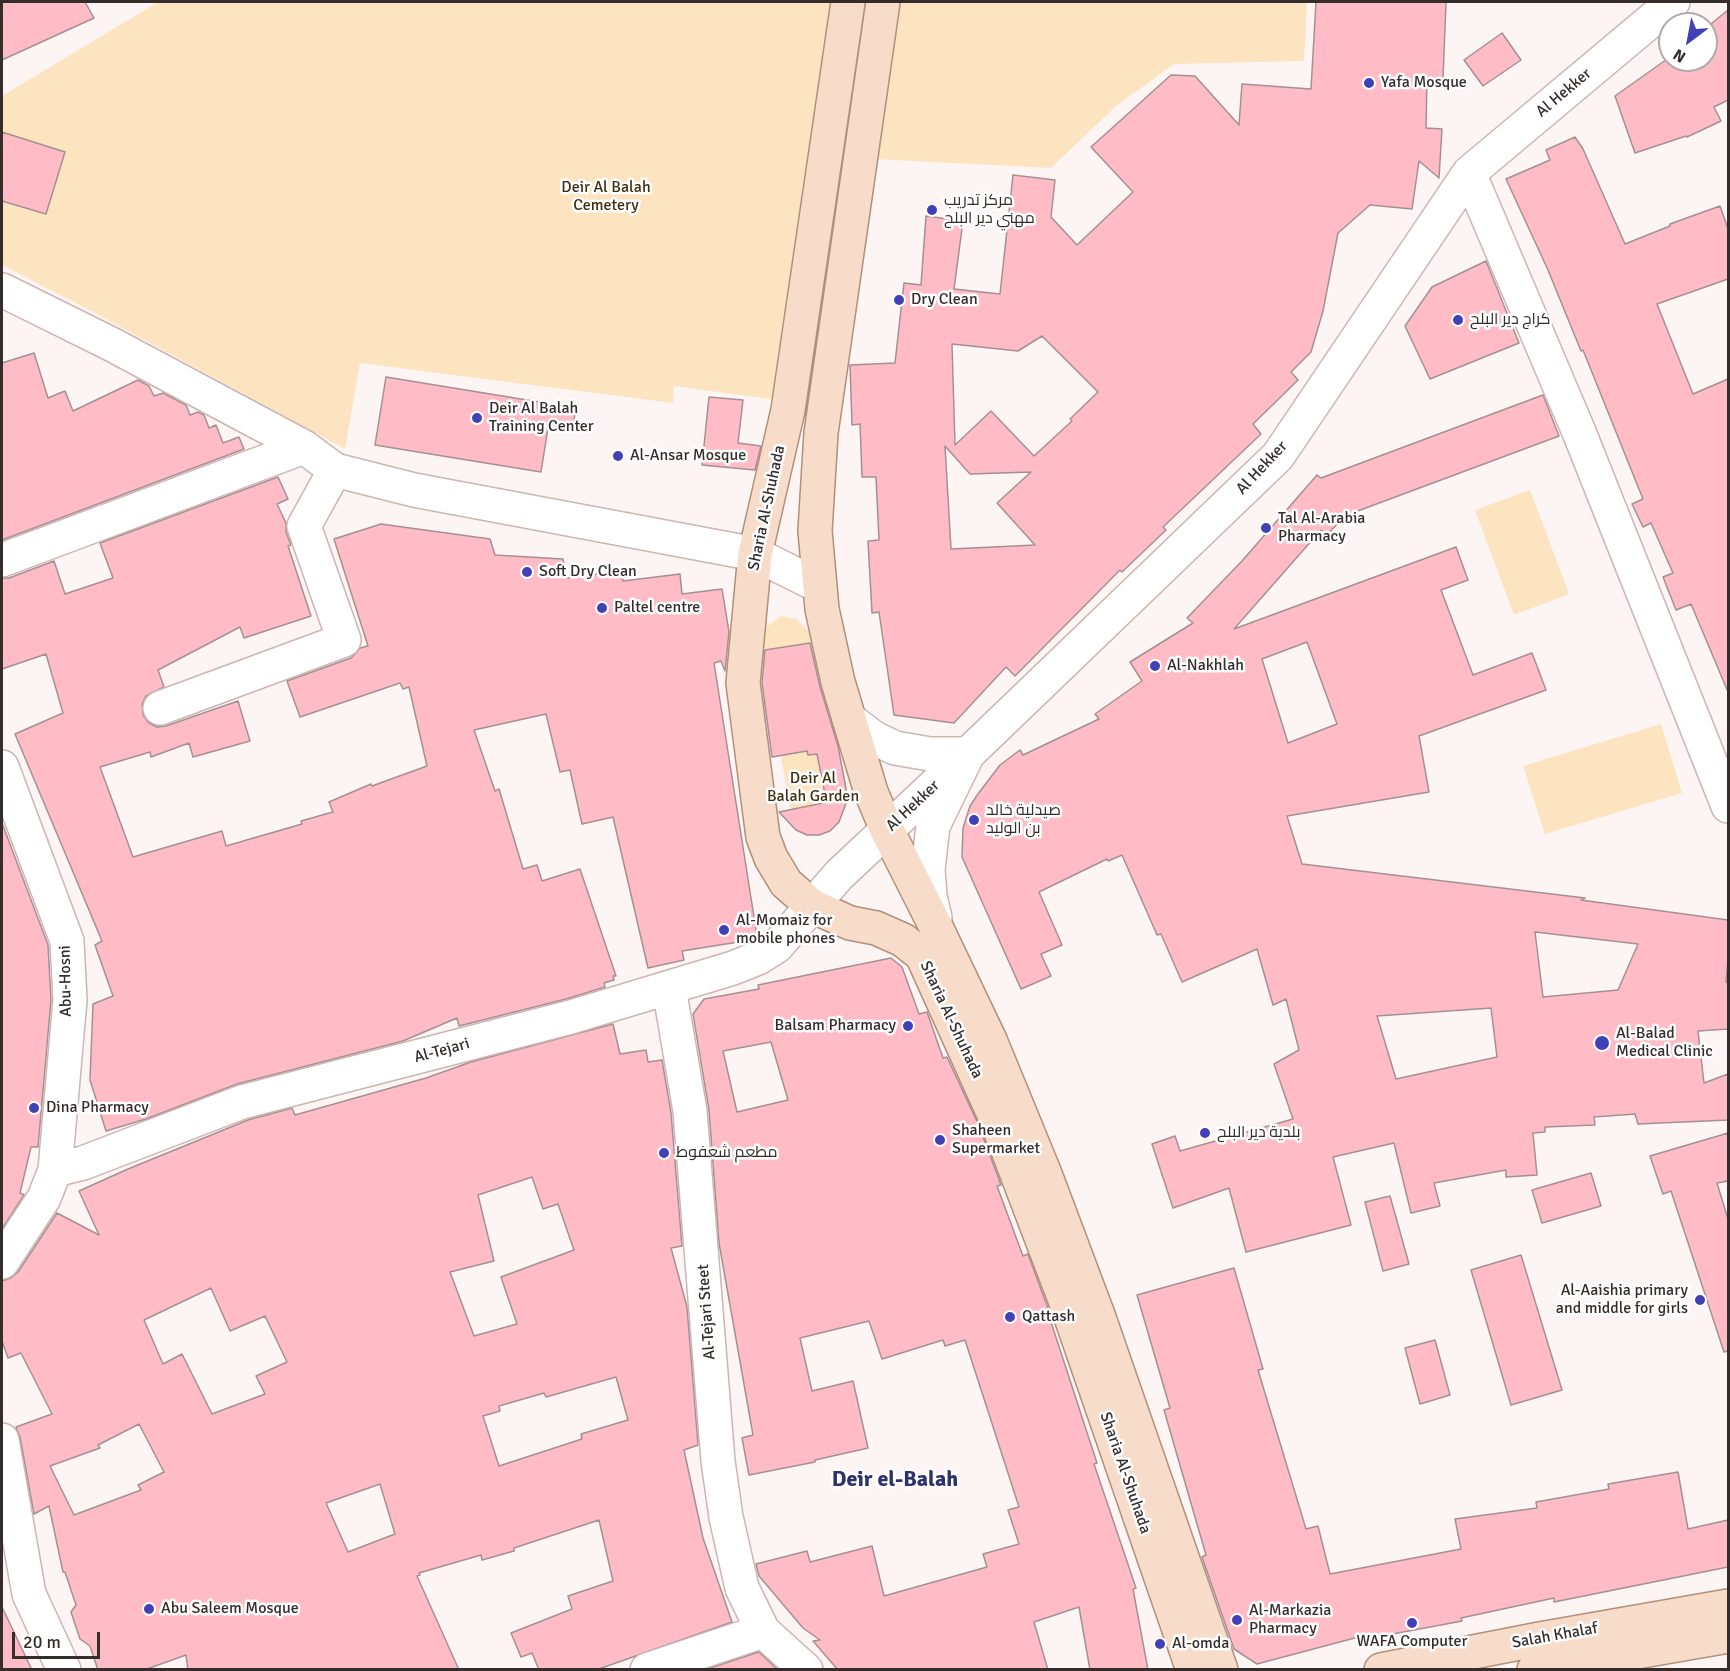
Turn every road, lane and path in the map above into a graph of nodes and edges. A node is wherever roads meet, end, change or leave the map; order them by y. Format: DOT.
graph roads {
  1 [pos="848,2"];
  2 [pos="883,2"];
  3 [pos="1673,2"];
  4 [pos="1469,173"];
  5 [pos="2,290"];
  6 [pos="304,447"];
  7 [pos="335,470"];
  8 [pos="755,554"];
  9 [pos="2,560"];
  10 [pos="819,586"];
  11 [pos="160,708"];
  12 [pos="849,719"];
  13 [pos="968,754"];
  14 [pos="2,767"];
  15 [pos="1728,806"];
  16 [pos="887,830"];
  17 [pos="812,906"];
  18 [pos="937,929"];
  19 [pos="669,988"];
  20 [pos="55,1170"];
  21 [pos="2,1262"];
  22 [pos="2,1440"];
  23 [pos="1728,1606"];
  24 [pos="763,1631"];
  25 [pos="1728,1636"];
  26 [pos="64,1670"];
  27 [pos="647,1670"];
  28 [pos="806,1670"];
  29 [pos="1193,1670"];
  30 [pos="1221,1670"];
  31 [pos="1381,1670"];
  32 [pos="1534,1670"];
  1 -- 8 [label="main road, Sharia Al-Shuhada"];
  2 -- 10 [label="main road, Sharia Al-Shuhada"];
  3 -- 4 [label="street, Al Hekker"];
  4 -- 13 [label="street, Al Hekker"];
  4 -- 15 [label="street"];
  5 -- 6 [label="street"];
  6 -- 7 [label="street"];
  6 -- 9 [label="street"];
  7 -- 8 [label="street"];
  7 -- 11 [label="street"];
  8 -- 10 [label="street"];
  8 -- 17 [label="main road, Sharia Al-Shuhada"];
  10 -- 12 [label="main road, Sharia Al-Shuhada"];
  12 -- 13 [label="street"];
  12 -- 16 [label="main road, Sharia Al-Shuhada"];
  13 -- 16 [label="street, Al Hekker"];
  13 -- 18 [label="street"];
  14 -- 20 [label="street, Abu-Hosni"];
  16 -- 17 [label="street, Al Hekker"];
  16 -- 18 [label="main road, Sharia Al-Shuhada"];
  17 -- 19 [label="street, Al-Tejari"];
  17 -- 29 [label="main road, Sharia Al-Shuhada"];
  18 -- 30 [label="main road, Sharia Al-Shuhada"];
  19 -- 20 [label="street, Al-Tejari"];
  19 -- 24 [label="street, Al-Tejari Steet"];
  20 -- 21 [label="street, Abu-Hosni"];
  22 -- 26 [label="street"];
  23 -- 31 [label="main road, Salah Khalaf"];
  24 -- 27 [label="street"];
  24 -- 28 [label="street"];
  25 -- 32 [label="main road, Salah Khalaf"];
}
